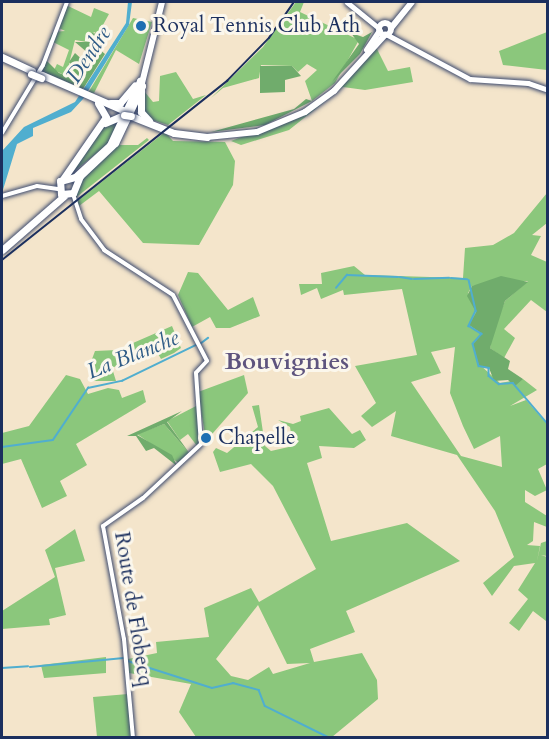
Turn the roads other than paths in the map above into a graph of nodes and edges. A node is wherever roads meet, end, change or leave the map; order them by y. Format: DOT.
graph roads {
  1 [pos="67,2"];
  2 [pos="160,2"];
  3 [pos="347,2"];
  4 [pos="410,3"];
  5 [pos="385,29"];
  6 [pos="2,59"];
  7 [pos="139,85"];
  8 [pos="548,90"];
  9 [pos="101,102"];
  10 [pos="127,114"];
  11 [pos="151,122"];
  12 [pos="2,133"];
  13 [pos="207,137"];
  14 [pos="65,188"];
  15 [pos="2,196"];
  16 [pos="2,250"];
  17 [pos="133,738"];
  1 -- 12 [label="street"];
  2 -- 7 [label="main road"];
  3 -- 5 [label="main road"];
  4 -- 5 [label="main road"];
  5 -- 8 [label="main road"];
  5 -- 13 [label="main road"];
  6 -- 9 [label="highway, bridge"];
  7 -- 9 [label="highway"];
  7 -- 11 [label="highway"];
  7 -- 14 [label="highway"];
  9 -- 10 [label="highway"];
  9 -- 14 [label="highway"];
  10 -- 11 [label="highway"];
  10 -- 13 [label="highway"];
  10 -- 14 [label="highway"];
  11 -- 13 [label="highway"];
  14 -- 15 [label="street"];
  14 -- 16 [label="highway"];
  14 -- 17 [label="street, Route de Flobecq"];
}
